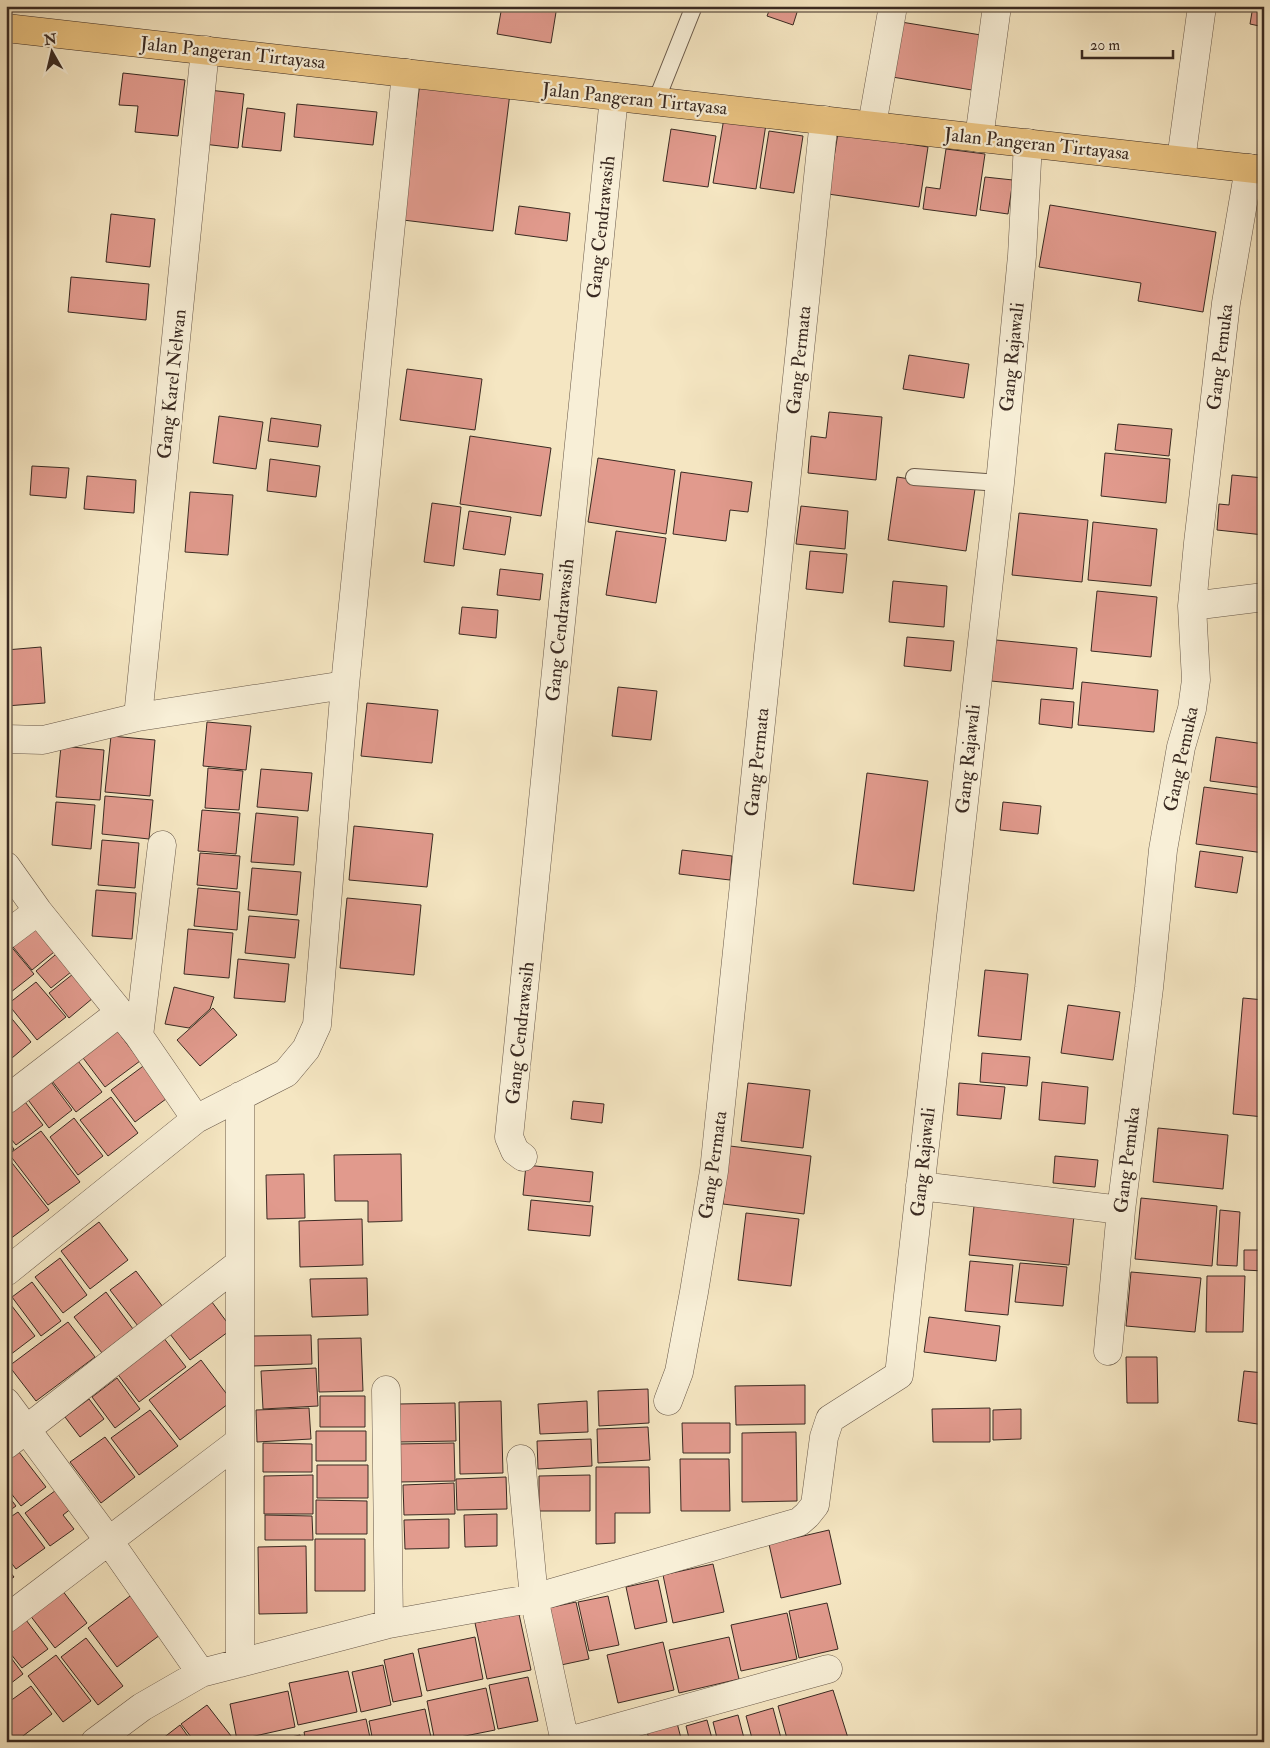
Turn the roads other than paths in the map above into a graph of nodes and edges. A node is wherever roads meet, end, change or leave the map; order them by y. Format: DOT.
graph roads {
  1 [pos="694,6"];
  2 [pos="893,6"];
  3 [pos="997,6"];
  4 [pos="1202,6"];
  5 [pos="6,28"];
  6 [pos="205,50"];
  7 [pos="406,73"];
  8 [pos="614,97"];
  9 [pos="656,101"];
  10 [pos="824,120"];
  11 [pos="872,126"];
  12 [pos="980,138"];
  13 [pos="1028,143"];
  14 [pos="1181,160"];
  15 [pos="1257,169"];
  16 [pos="914,477"];
  17 [pos="1000,483"];
  18 [pos="1264,597"];
  19 [pos="1192,606"];
  20 [pos="345,685"];
  21 [pos="138,717"];
  22 [pos="6,739"];
  23 [pos="162,845"];
  24 [pos="6,866"];
  25 [pos="38,911"];
  26 [pos="6,935"];
  27 [pos="119,1013"];
  28 [pos="138,1036"];
  29 [pos="240,1096"];
  30 [pos="6,1100"];
  31 [pos="196,1119"];
  32 [pos="523,1157"];
  33 [pos="920,1186"];
  34 [pos="1120,1210"];
  35 [pos="240,1263"];
  36 [pos="6,1272"];
  37 [pos="1108,1352"];
  38 [pos="386,1390"];
  39 [pos="668,1401"];
  40 [pos="6,1402"];
  41 [pos="17,1437"];
  42 [pos="240,1441"];
  43 [pos="521,1459"];
  44 [pos="109,1541"];
  45 [pos="534,1598"];
  46 [pos="6,1618"];
  47 [pos="389,1624"];
  48 [pos="240,1662"];
  49 [pos="828,1669"];
  50 [pos="201,1673"];
  51 [pos="96,1742"];
  52 [pos="565,1742"];
  1 -- 9 [label="lane"];
  2 -- 11 [label="street"];
  3 -- 12 [label="street"];
  4 -- 14 [label="street"];
  5 -- 6 [label="main road, Jalan Pangeran Tirtayasa"];
  6 -- 7 [label="main road, Jalan Pangeran Tirtayasa"];
  6 -- 21 [label="street, Gang Karel Nelwan"];
  7 -- 8 [label="main road, Jalan Pangeran Tirtayasa"];
  7 -- 20 [label="street"];
  8 -- 9 [label="main road, Jalan Pangeran Tirtayasa"];
  8 -- 32 [label="street, Gang Cendrawasih"];
  9 -- 10 [label="main road, Jalan Pangeran Tirtayasa"];
  10 -- 11 [label="main road, Jalan Pangeran Tirtayasa"];
  10 -- 39 [label="street, Gang Permata"];
  11 -- 12 [label="main road, Jalan Pangeran Tirtayasa"];
  12 -- 13 [label="main road, Jalan Pangeran Tirtayasa"];
  13 -- 14 [label="main road, Jalan Pangeran Tirtayasa"];
  13 -- 17 [label="street, Gang Rajawali"];
  14 -- 15 [label="main road, Jalan Pangeran Tirtayasa"];
  15 -- 19 [label="street, Gang Pemuka"];
  16 -- 17 [label="lane"];
  17 -- 33 [label="street, Gang Rajawali"];
  18 -- 19 [label="street"];
  19 -- 34 [label="street, Gang Pemuka"];
  20 -- 21 [label="street"];
  20 -- 29 [label="street"];
  21 -- 22 [label="street"];
  23 -- 28 [label="street"];
  24 -- 25 [label="street"];
  25 -- 26 [label="street"];
  25 -- 27 [label="street"];
  27 -- 28 [label="street"];
  27 -- 30 [label="street"];
  28 -- 31 [label="street"];
  29 -- 31 [label="street"];
  29 -- 35 [label="street"];
  31 -- 36 [label="street"];
  33 -- 34 [label="street"];
  33 -- 45 [label="street, Gang Rajawali"];
  34 -- 37 [label="street, Gang Pemuka"];
  35 -- 41 [label="street"];
  35 -- 42 [label="street"];
  38 -- 47 [label="street"];
  40 -- 41 [label="street"];
  41 -- 44 [label="street"];
  42 -- 44 [label="street"];
  42 -- 48 [label="street"];
  43 -- 45 [label="street"];
  44 -- 46 [label="street"];
  44 -- 50 [label="street"];
  45 -- 47 [label="street"];
  45 -- 52 [label="street"];
  47 -- 48 [label="street"];
  48 -- 50 [label="street"];
  49 -- 52 [label="street"];
  50 -- 51 [label="street"];
}
